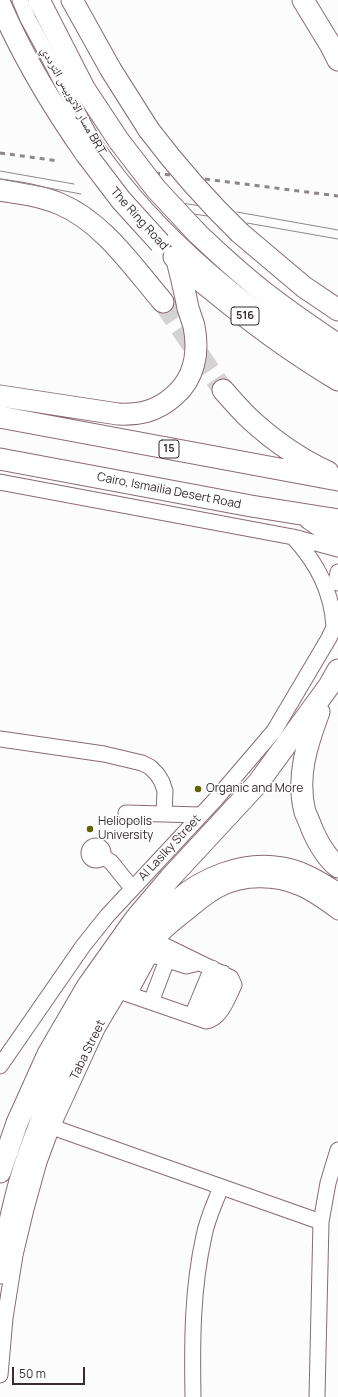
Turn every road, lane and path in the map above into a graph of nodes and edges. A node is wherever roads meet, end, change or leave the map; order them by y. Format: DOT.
graph roads {
  1 [pos="20,0"];
  2 [pos="39,0"];
  3 [pos="72,0"];
  4 [pos="303,0"];
  5 [pos="2,11"];
  6 [pos="338,60"];
  7 [pos="0,190"];
  8 [pos="177,260"];
  9 [pos="304,287"];
  10 [pos="338,298"];
  11 [pos="164,302"];
  12 [pos="338,310"];
  13 [pos="338,345"];
  14 [pos="338,363"];
  15 [pos="338,380"];
  16 [pos="223,390"];
  17 [pos="0,396"];
  18 [pos="0,417"];
  19 [pos="0,459"];
  20 [pos="338,476"];
  21 [pos="338,480"];
  22 [pos="0,482"];
  23 [pos="304,515"];
  24 [pos="338,520"];
  25 [pos="293,537"];
  26 [pos="338,538"];
  27 [pos="338,549"];
  28 [pos="338,572"];
  29 [pos="338,583"];
  30 [pos="336,623"];
  31 [pos="334,678"];
  32 [pos="0,739"];
  33 [pos="126,813"];
  34 [pos="164,813"];
  35 [pos="201,814"];
  36 [pos="102,856"];
  37 [pos="338,867"];
  38 [pos="132,888"];
  39 [pos="338,894"];
  40 [pos="338,912"];
  41 [pos="155,941"];
  42 [pos="167,960"];
  43 [pos="211,968"];
  44 [pos="124,993"];
  45 [pos="151,1002"];
  46 [pos="198,1018"];
  47 [pos="92,1026"];
  48 [pos="0,1066"];
  49 [pos="52,1127"];
  50 [pos="338,1150"];
  51 [pos="0,1172"];
  52 [pos="221,1187"];
  53 [pos="321,1222"];
  54 [pos="0,1273"];
  55 [pos="0,1375"];
  56 [pos="193,1397"];
  57 [pos="317,1397"];
  1 -- 14 [label="street, مسار الاتوبيس الترددي BRT"];
  2 -- 13 [label="highway, 516, bridge"];
  3 -- 9 [label="highway, bridge"];
  4 -- 6 [label="highway"];
  5 -- 8 [label="highway, The Ring Road / 516, bridge"];
  7 -- 11 [label="highway"];
  8 -- 15 [label="highway, The Ring Road / 516"];
  8 -- 17 [label="highway"];
  9 -- 10 [label="highway"];
  9 -- 12 [label="highway"];
  16 -- 20 [label="highway"];
  18 -- 21 [label="highway, 15"];
  19 -- 23 [label="highway, Cairo, Ismailia Desert Road"];
  22 -- 25 [label="street"];
  23 -- 24 [label="highway, Cairo, Ismailia Desert Road"];
  23 -- 26 [label="highway"];
  25 -- 27 [label="street"];
  25 -- 30 [label="street, Al Laslky Street"];
  28 -- 29 [label="street"];
  30 -- 35 [label="street, Al Laslky Street"];
  31 -- 37 [label="highway"];
  31 -- 51 [label="highway"];
  32 -- 34 [label="street"];
  33 -- 34 [label="street"];
  34 -- 35 [label="street"];
  35 -- 38 [label="street, Al Laslky Street"];
  36 -- 38 [label="street"];
  38 -- 48 [label="street, Al Laslky Street"];
  39 -- 47 [label="highway"];
  40 -- 41 [label="street, Taba Street"];
  41 -- 43 [label="street"];
  41 -- 44 [label="street, Taba Street"];
  42 -- 43 [label="street"];
  42 -- 44 [label="street"];
  42 -- 45 [label="street"];
  43 -- 46 [label="street"];
  43 -- 46 [label="street"];
  44 -- 45 [label="street"];
  44 -- 47 [label="street, Taba Street"];
  45 -- 46 [label="street"];
  47 -- 49 [label="street, Taba Street"];
  47 -- 54 [label="highway"];
  49 -- 52 [label="street"];
  49 -- 55 [label="street, Taba Street"];
  50 -- 53 [label="street"];
  52 -- 53 [label="street"];
  52 -- 56 [label="street"];
  53 -- 57 [label="street"];
}
